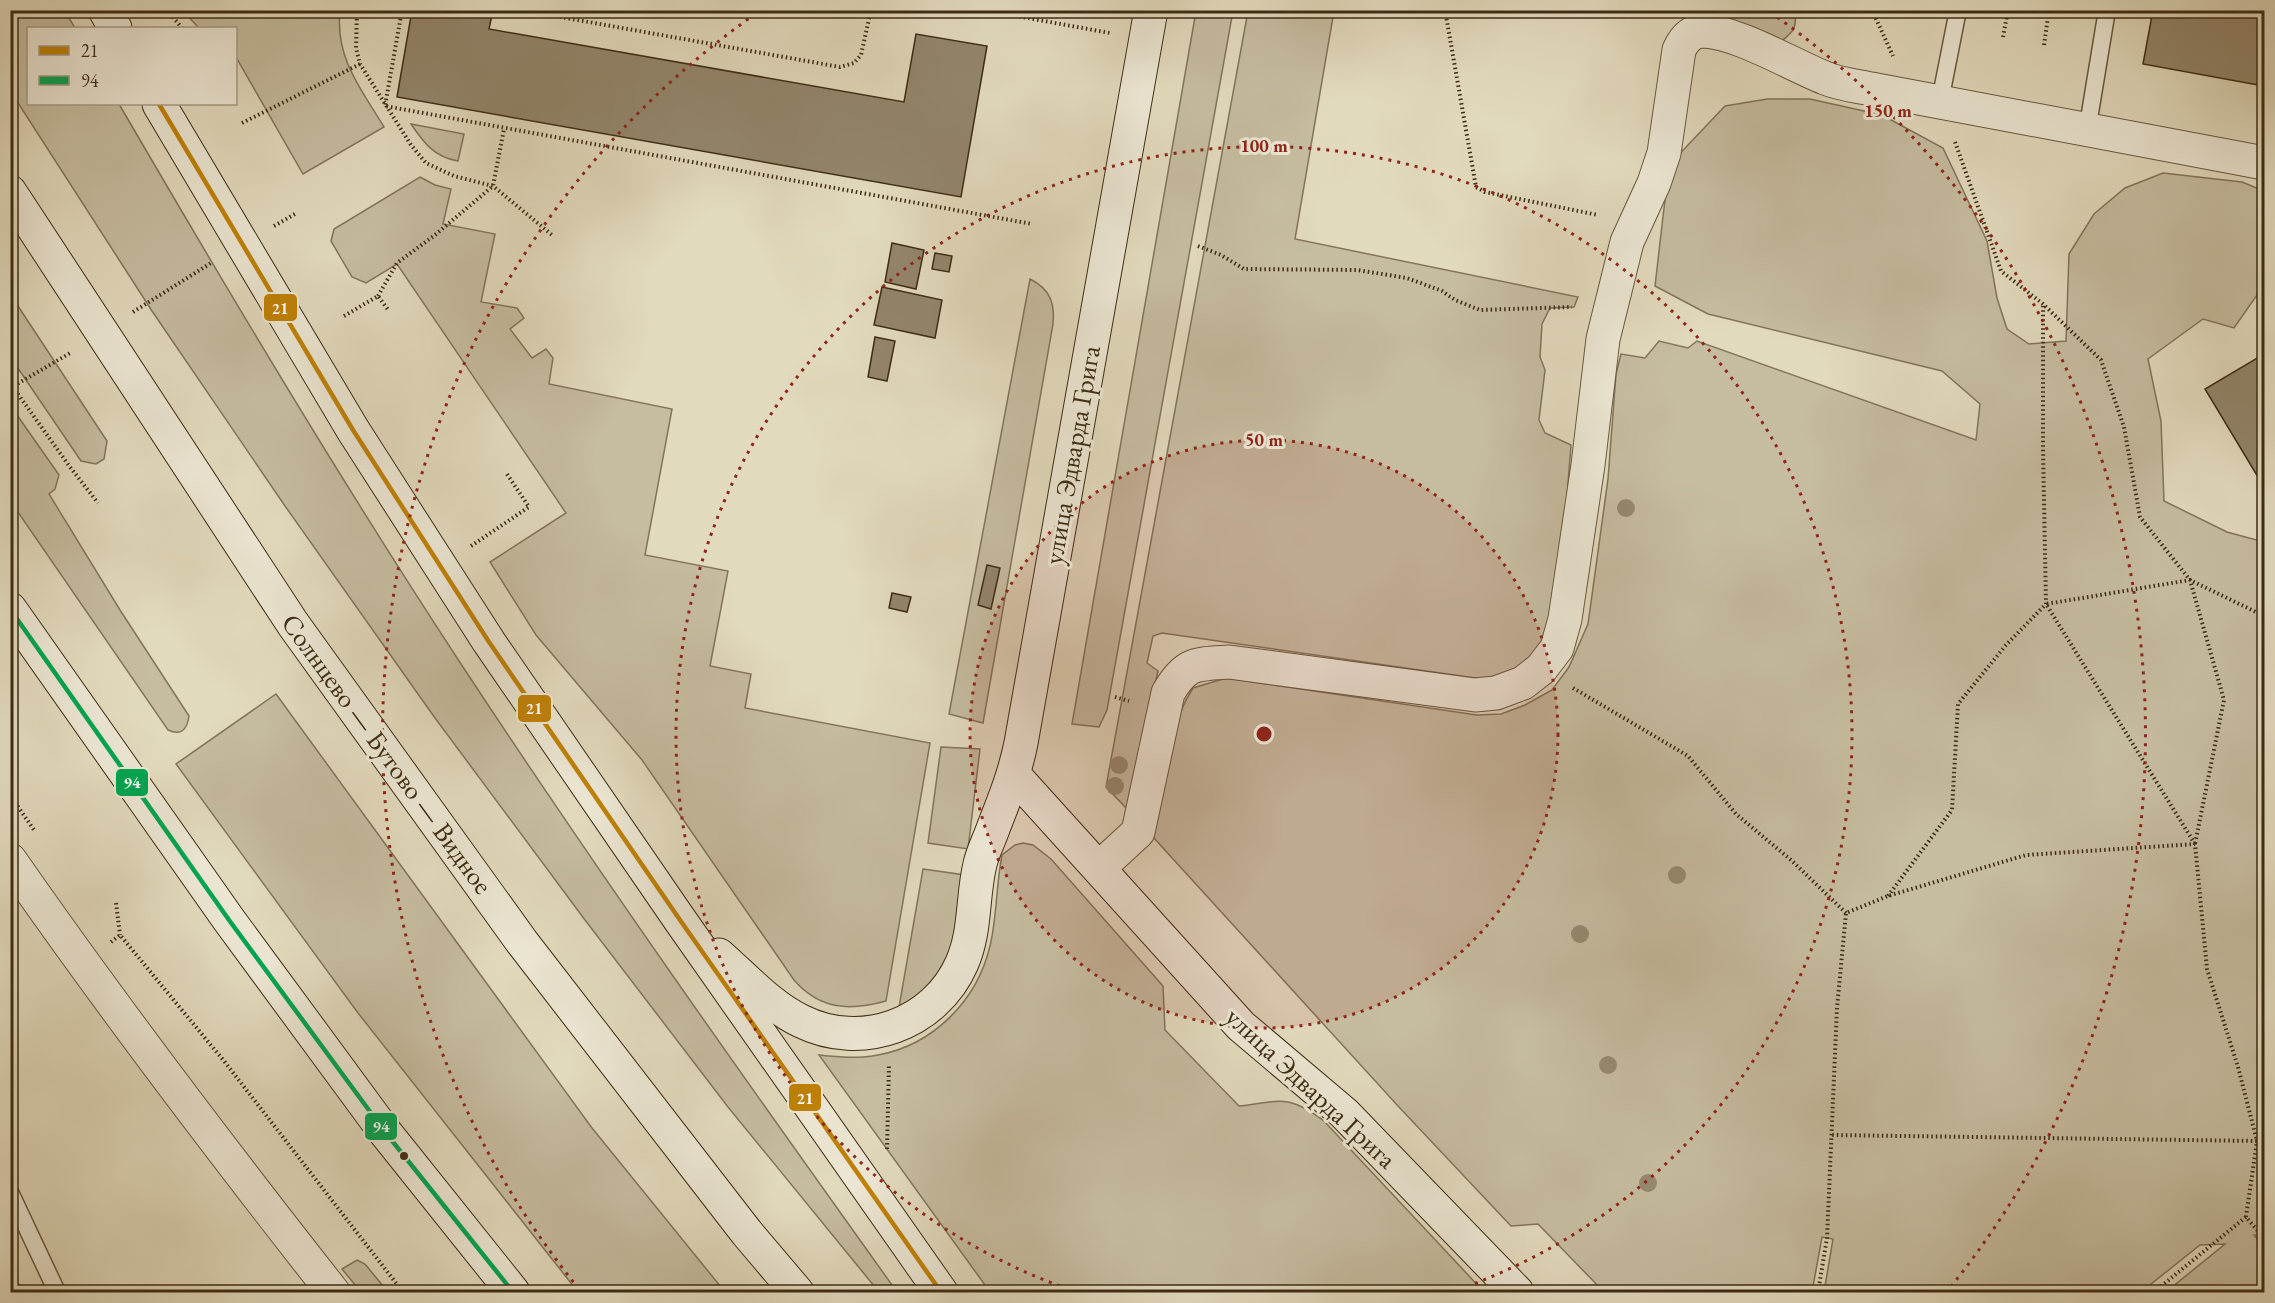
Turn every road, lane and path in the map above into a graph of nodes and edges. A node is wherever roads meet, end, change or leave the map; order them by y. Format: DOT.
graph roads {
  1 [pos="105,10"];
  2 [pos="167,10"];
  3 [pos="357,10"];
  4 [pos="402,10"];
  5 [pos="539,10"];
  6 [pos="871,10"];
  7 [pos="984,10"];
  8 [pos="1445,10"];
  9 [pos="1958,10"];
  10 [pos="2008,10"];
  11 [pos="2049,10"];
  12 [pos="2107,10"];
  13 [pos="1149,25"];
  14 [pos="114,27"];
  15 [pos="181,27"];
  16 [pos="2003,38"];
  17 [pos="2044,45"];
  18 [pos="360,64"];
  19 [pos="1940,101"];
  20 [pos="160,105"];
  21 [pos="385,106"];
  22 [pos="242,123"];
  23 [pos="504,129"];
  24 [pos="2087,131"];
  25 [pos="2265,164"];
  26 [pos="493,186"];
  27 [pos="10,192"];
  28 [pos="295,214"];
  29 [pos="1598,214"];
  30 [pos="1032,224"];
  31 [pos="552,235"];
  32 [pos="242,245"];
  33 [pos="1198,246"];
  34 [pos="378,296"];
  35 [pos="2043,304"];
  36 [pos="389,311"];
  37 [pos="1609,312"];
  38 [pos="344,316"];
  39 [pos="102,332"];
  40 [pos="11,386"];
  41 [pos="507,474"];
  42 [pos="98,503"];
  43 [pos="470,547"];
  44 [pos="2190,580"];
  45 [pos="2046,604"];
  46 [pos="10,609"];
  47 [pos="2265,616"];
  48 [pos="1541,669"];
  49 [pos="1014,775"];
  50 [pos="2195,844"];
  51 [pos="10,860"];
  52 [pos="1104,874"];
  53 [pos="1888,896"];
  54 [pos="116,903"];
  55 [pos="1845,913"];
  56 [pos="680,920"];
  57 [pos="120,935"];
  58 [pos="111,943"];
  59 [pos="892,1028"];
  60 [pos="1832,1135"];
  61 [pos="2265,1138"];
  62 [pos="2258,1141"];
  63 [pos="887,1150"];
  64 [pos="10,1192"];
  65 [pos="2246,1217"];
  66 [pos="2265,1238"];
  67 [pos="10,1267"];
  68 [pos="20,1292"];
  69 [pos="57,1293"];
  70 [pos="333,1293"];
  71 [pos="403,1293"];
  72 [pos="513,1293"];
  73 [pos="797,1293"];
  74 [pos="941,1293"];
  75 [pos="1517,1293"];
  76 [pos="1818,1293"];
  77 [pos="2154,1293"];
  1 -- 14 [label="street"];
  2 -- 15 [label="path"];
  3 -- 18 [label="path"];
  4 -- 21 [label="path"];
  5 -- 6 [label="path"];
  7 -- 13 [label="path"];
  8 -- 29 [label="path"];
  9 -- 19 [label="lane"];
  10 -- 16 [label="path"];
  11 -- 17 [label="path"];
  12 -- 24 [label="lane"];
  13 -- 49 [label="street, улица Эдварда Грига"];
  18 -- 21 [label="path"];
  18 -- 22 [label="path"];
  19 -- 24 [label="street"];
  19 -- 35 [label="path"];
  19 -- 37 [label="street"];
  20 -- 32 [label="street"];
  21 -- 23 [label="path"];
  21 -- 26 [label="path"];
  23 -- 26 [label="path"];
  23 -- 30 [label="path"];
  24 -- 25 [label="street"];
  26 -- 31 [label="path"];
  26 -- 34 [label="path"];
  27 -- 39 [label="street, Солнцево — Бутово — Видное"];
  28 -- 32 [label="path"];
  32 -- 39 [label="path"];
  32 -- 56 [label="street"];
  33 -- 37 [label="path"];
  34 -- 36 [label="path"];
  34 -- 38 [label="path"];
  35 -- 44 [label="path"];
  35 -- 45 [label="path"];
  37 -- 48 [label="street"];
  39 -- 40 [label="path"];
  39 -- 73 [label="street, Солнцево — Бутово — Видное"];
  40 -- 42 [label="path"];
  41 -- 43 [label="path"];
  44 -- 45 [label="path"];
  44 -- 47 [label="path"];
  44 -- 50 [label="path"];
  45 -- 50 [label="path"];
  45 -- 53 [label="path"];
  46 -- 72 [label="street"];
  48 -- 52 [label="street"];
  48 -- 55 [label="path"];
  49 -- 52 [label="street, улица Эдварда Грига"];
  49 -- 59 [label="street"];
  50 -- 53 [label="path"];
  50 -- 62 [label="path"];
  51 -- 70 [label="street"];
  52 -- 75 [label="street, улица Эдварда Грига"];
  53 -- 55 [label="path"];
  54 -- 57 [label="path"];
  55 -- 60 [label="path"];
  56 -- 59 [label="street"];
  56 -- 74 [label="street"];
  57 -- 58 [label="path"];
  57 -- 71 [label="path"];
  59 -- 63 [label="path"];
  60 -- 62 [label="path"];
  60 -- 76 [label="path"];
  61 -- 62 [label="path"];
  62 -- 65 [label="path"];
  64 -- 69 [label="lane"];
  65 -- 66 [label="path"];
  65 -- 77 [label="path"];
  67 -- 68 [label="path"];
}
